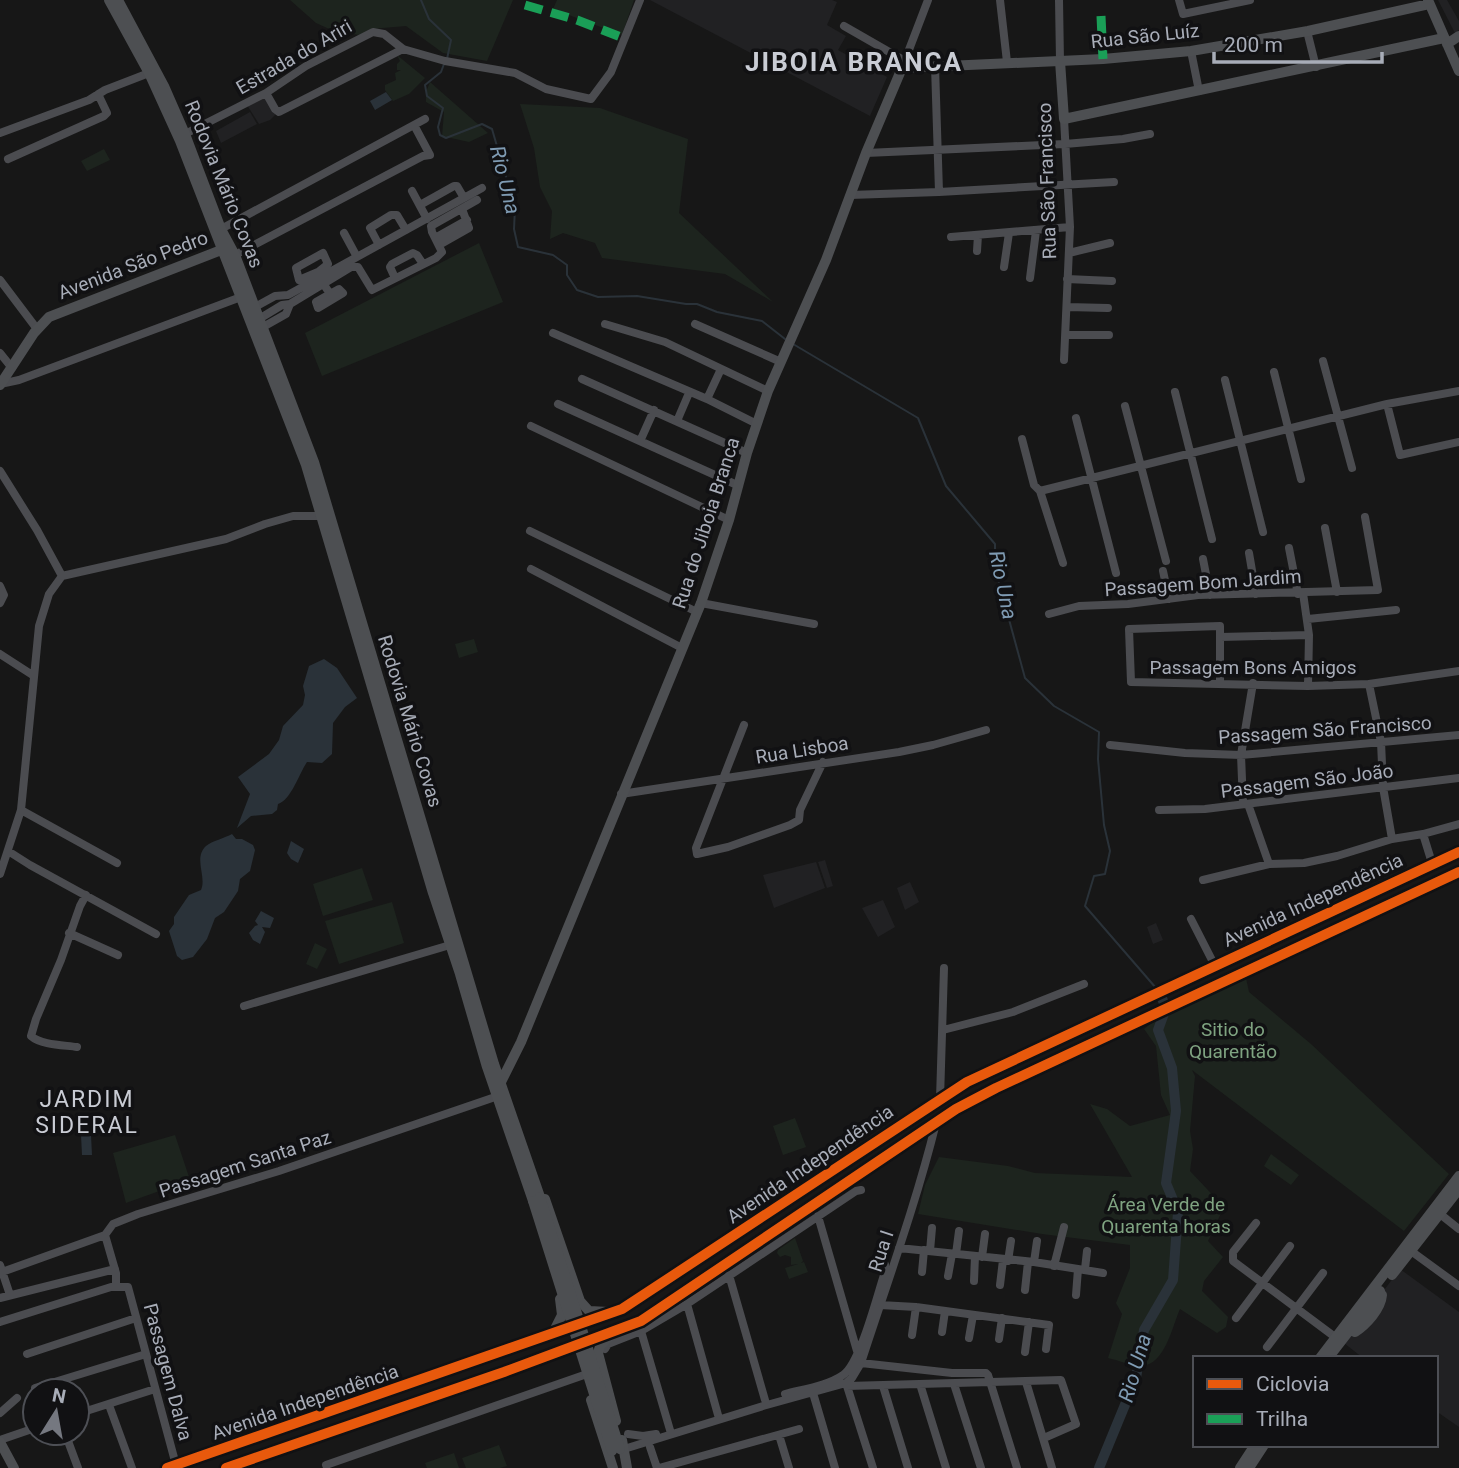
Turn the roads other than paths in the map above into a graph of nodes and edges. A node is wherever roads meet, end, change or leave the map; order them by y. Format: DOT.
graph roads {
  1 [pos="108,0"];
  2 [pos="118,0"];
  3 [pos="640,0"];
  4 [pos="928,0"];
  5 [pos="1000,0"];
  6 [pos="1059,0"];
  7 [pos="1180,0"];
  8 [pos="1250,0"];
  9 [pos="1429,2"];
  10 [pos="844,26"];
  11 [pos="1307,31"];
  12 [pos="1459,36"];
  13 [pos="1446,41"];
  14 [pos="402,49"];
  15 [pos="1191,51"];
  16 [pos="1060,61"];
  17 [pos="1006,62"];
  18 [pos="904,64"];
  19 [pos="935,66"];
  20 [pos="1316,66"];
  21 [pos="1459,71"];
  22 [pos="149,73"];
  23 [pos="1199,91"];
  24 [pos="266,93"];
  25 [pos="98,94"];
  26 [pos="425,119"];
  27 [pos="1064,119"];
  28 [pos="414,125"];
  29 [pos="0,133"];
  30 [pos="185,134"];
  31 [pos="1150,134"];
  32 [pos="1065,144"];
  33 [pos="937,149"];
  34 [pos="866,153"];
  35 [pos="8,159"];
  36 [pos="1114,182"];
  37 [pos="1066,184"];
  38 [pos="482,188"];
  39 [pos="412,191"];
  40 [pos="939,192"];
  41 [pos="850,195"];
  42 [pos="464,198"];
  43 [pos="477,200"];
  44 [pos="420,205"];
  45 [pos="462,209"];
  46 [pos="427,219"];
  47 [pos="1070,227"];
  48 [pos="221,229"];
  49 [pos="406,230"];
  50 [pos="1036,231"];
  51 [pos="344,233"];
  52 [pos="1009,233"];
  53 [pos="978,234"];
  54 [pos="951,237"];
  55 [pos="437,242"];
  56 [pos="1110,243"];
  57 [pos="379,245"];
  58 [pos="229,250"];
  59 [pos="977,251"];
  60 [pos="1069,253"];
  61 [pos="357,257"];
  62 [pos="423,264"];
  63 [pos="1004,267"];
  64 [pos="321,278"];
  65 [pos="395,278"];
  66 [pos="1030,278"];
  67 [pos="1068,279"];
  68 [pos="0,280"];
  69 [pos="1112,281"];
  70 [pos="330,294"];
  71 [pos="242,298"];
  72 [pos="1067,307"];
  73 [pos="1108,308"];
  74 [pos="258,317"];
  75 [pos="605,324"];
  76 [pos="695,324"];
  77 [pos="37,329"];
  78 [pos="553,333"];
  79 [pos="1066,335"];
  80 [pos="1109,335"];
  81 [pos="0,353"];
  82 [pos="784,356"];
  83 [pos="1064,360"];
  84 [pos="1323,361"];
  85 [pos="12,368"];
  86 [pos="721,369"];
  87 [pos="1274,372"];
  88 [pos="582,379"];
  89 [pos="1225,380"];
  90 [pos="0,384"];
  91 [pos="768,391"];
  92 [pos="1459,391"];
  93 [pos="1175,392"];
  94 [pos="689,393"];
  95 [pos="707,399"];
  96 [pos="558,404"];
  97 [pos="1387,404"];
  98 [pos="1125,406"];
  99 [pos="654,410"];
  100 [pos="1338,416"];
  101 [pos="1076,418"];
  102 [pos="677,421"];
  103 [pos="757,425"];
  104 [pos="531,426"];
  105 [pos="1289,429"];
  106 [pos="640,439"];
  107 [pos="1022,439"];
  108 [pos="1241,442"];
  109 [pos="1459,442"];
  110 [pos="747,453"];
  111 [pos="1191,453"];
  112 [pos="1141,466"];
  113 [pos="1352,468"];
  114 [pos="0,471"];
  115 [pos="1093,479"];
  116 [pos="1301,479"];
  117 [pos="737,485"];
  118 [pos="1040,491"];
  119 [pos="1365,517"];
  120 [pos="729,520"];
  121 [pos="328,521"];
  122 [pos="1325,528"];
  123 [pos="530,531"];
  124 [pos="1263,532"];
  125 [pos="1212,539"];
  126 [pos="1289,548"];
  127 [pos="1249,553"];
  128 [pos="1203,559"];
  129 [pos="1166,561"];
  130 [pos="1063,563"];
  131 [pos="531,569"];
  132 [pos="1163,571"];
  133 [pos="1116,573"];
  134 [pos="62,576"];
  135 [pos="0,586"];
  136 [pos="1337,592"];
  137 [pos="1300,593"];
  138 [pos="1255,594"];
  139 [pos="1210,595"];
  140 [pos="1169,599"];
  141 [pos="0,603"];
  142 [pos="699,607"];
  143 [pos="1396,610"];
  144 [pos="1049,614"];
  145 [pos="1308,619"];
  146 [pos="814,624"];
  147 [pos="1309,635"];
  148 [pos="1220,638"];
  149 [pos="682,648"];
  150 [pos="0,653"];
  151 [pos="1459,671"];
  152 [pos="34,676"];
  153 [pos="1220,683"];
  154 [pos="1253,683"];
  155 [pos="1368,684"];
  156 [pos="1308,686"];
  157 [pos="744,725"];
  158 [pos="986,730"];
  159 [pos="1459,735"];
  160 [pos="1381,742"];
  161 [pos="1110,744"];
  162 [pos="1241,755"];
  163 [pos="823,762"];
  164 [pos="723,778"];
  165 [pos="1459,778"];
  166 [pos="1383,787"];
  167 [pos="620,794"];
  168 [pos="1246,804"];
  169 [pos="21,810"];
  170 [pos="1159,810"];
  171 [pos="1459,824"];
  172 [pos="1423,834"];
  173 [pos="1392,839"];
  174 [pos="9,851"];
  175 [pos="1459,852"];
  176 [pos="117,863"];
  177 [pos="1432,863"];
  178 [pos="1269,864"];
  179 [pos="1459,872"];
  180 [pos="0,874"];
  181 [pos="1202,880"];
  182 [pos="86,895"];
  183 [pos="1191,919"];
  184 [pos="69,933"];
  185 [pos="156,934"];
  186 [pos="450,945"];
  187 [pos="118,955"];
  188 [pos="1215,966"];
  189 [pos="944,968"];
  190 [pos="1084,984"];
  191 [pos="244,1006"];
  192 [pos="943,1031"];
  193 [pos="77,1047"];
  194 [pos="515,1056"];
  195 [pos="490,1065"];
  196 [pos="499,1090"];
  197 [pos="939,1100"];
  198 [pos="956,1110"];
  199 [pos="936,1123"];
  200 [pos="522,1158"];
  201 [pos="1459,1176"];
  202 [pos="1459,1189"];
  203 [pos="860,1190"];
  204 [pos="1441,1212"];
  205 [pos="818,1216"];
  206 [pos="1256,1223"];
  207 [pos="1459,1223"];
  208 [pos="1064,1227"];
  209 [pos="932,1228"];
  210 [pos="1459,1229"];
  211 [pos="959,1231"];
  212 [pos="985,1234"];
  213 [pos="106,1235"];
  214 [pos="1010,1241"];
  215 [pos="1037,1241"];
  216 [pos="1062,1245"];
  217 [pos="1290,1246"];
  218 [pos="899,1248"];
  219 [pos="927,1251"];
  220 [pos="1087,1251"];
  221 [pos="1411,1251"];
  222 [pos="954,1254"];
  223 [pos="979,1256"];
  224 [pos="1006,1261"];
  225 [pos="1031,1262"];
  226 [pos="885,1265"];
  227 [pos="1057,1266"];
  228 [pos="1,1269"];
  229 [pos="115,1269"];
  230 [pos="1082,1269"];
  231 [pos="922,1272"];
  232 [pos="1103,1273"];
  233 [pos="1323,1273"];
  234 [pos="729,1275"];
  235 [pos="948,1276"];
  236 [pos="974,1280"];
  237 [pos="1262,1282"];
  238 [pos="116,1286"];
  239 [pos="1000,1286"];
  240 [pos="1459,1286"];
  241 [pos="654,1288"];
  242 [pos="1025,1290"];
  243 [pos="1376,1290"];
  244 [pos="10,1295"];
  245 [pos="1076,1295"];
  246 [pos="0,1298"];
  247 [pos="634,1303"];
  248 [pos="687,1304"];
  249 [pos="880,1305"];
  250 [pos="664,1307"];
  251 [pos="916,1307"];
  252 [pos="1297,1308"];
  253 [pos="622,1309"];
  254 [pos="945,1311"];
  255 [pos="973,1315"];
  256 [pos="136,1318"];
  257 [pos="1002,1318"];
  258 [pos="1236,1318"];
  259 [pos="0,1322"];
  260 [pos="1029,1322"];
  261 [pos="641,1326"];
  262 [pos="627,1327"];
  263 [pos="942,1332"];
  264 [pos="552,1335"];
  265 [pos="912,1335"];
  266 [pos="1335,1337"];
  267 [pos="969,1338"];
  268 [pos="999,1339"];
  269 [pos="1267,1347"];
  270 [pos="605,1349"];
  271 [pos="1046,1349"];
  272 [pos="562,1350"];
  273 [pos="1025,1352"];
  274 [pos="27,1353"];
  275 [pos="858,1353"];
  276 [pos="146,1354"];
  277 [pos="493,1355"];
  278 [pos="1321,1356"];
  279 [pos="1330,1356"];
  280 [pos="862,1363"];
  281 [pos="466,1364"];
  282 [pos="497,1374"];
  283 [pos="584,1375"];
  284 [pos="71,1377"];
  285 [pos="474,1382"];
  286 [pos="1026,1382"];
  287 [pos="990,1383"];
  288 [pos="920,1384"];
  289 [pos="954,1384"];
  290 [pos="847,1385"];
  291 [pos="883,1386"];
  292 [pos="155,1389"];
  293 [pos="813,1393"];
  294 [pos="17,1398"];
  295 [pos="765,1400"];
  296 [pos="109,1405"];
  297 [pos="91,1410"];
  298 [pos="0,1413"];
  299 [pos="718,1415"];
  300 [pos="799,1429"];
  301 [pos="670,1430"];
  302 [pos="21,1433"];
  303 [pos="628,1434"];
  304 [pos="779,1435"];
  305 [pos="1044,1438"];
  306 [pos="0,1441"];
  307 [pos="70,1447"];
  308 [pos="650,1447"];
  309 [pos="1254,1447"];
  310 [pos="1263,1447"];
  311 [pos="619,1450"];
  312 [pos="326,1465"];
  313 [pos="171,1466"];
  314 [pos="13,1468"];
  315 [pos="78,1468"];
  316 [pos="132,1468"];
  317 [pos="226,1468"];
  318 [pos="615,1468"];
  319 [pos="626,1468"];
  320 [pos="658,1468"];
  321 [pos="789,1468"];
  322 [pos="835,1468"];
  323 [pos="873,1468"];
  324 [pos="908,1468"];
  325 [pos="946,1468"];
  326 [pos="981,1468"];
  327 [pos="1017,1468"];
  328 [pos="1052,1468"];
  329 [pos="1240,1468"];
  330 [pos="1250,1468"];
  1 -- 22 [label="main road, Rodovia Mário Covas"];
  2 -- 30 [label="main road, Rodovia Mário Covas"];
  3 -- 14 [label="street, Estrada do Ariri"];
  4 -- 18 [label="street, Rua do Jiboia Branca"];
  5 -- 17 [label="street"];
  6 -- 16 [label="street, Rua São Francisco"];
  7 -- 8 [label="street"];
  9 -- 11 [label="main road, Rua São Luíz"];
  9 -- 13 [label="main road"];
  10 -- 18 [label="street"];
  11 -- 15 [label="main road, Rua São Luíz"];
  11 -- 20 [label="street"];
  12 -- 13 [label="main road"];
  13 -- 20 [label="main road"];
  13 -- 21 [label="main road"];
  14 -- 24 [label="street, Estrada do Ariri"];
  14 -- 24 [label="street"];
  15 -- 16 [label="main road, Rua São Luíz"];
  15 -- 23 [label="street"];
  16 -- 17 [label="main road, Rua São Luíz"];
  16 -- 27 [label="main road, Rua São Francisco"];
  17 -- 19 [label="main road, Rua São Luíz"];
  18 -- 19 [label="main road, Rua São Luíz"];
  18 -- 34 [label="main road, Rua do Jiboia Branca"];
  19 -- 33 [label="street"];
  20 -- 23 [label="main road"];
  22 -- 25 [label="street"];
  22 -- 58 [label="main road, Rodovia Mário Covas"];
  23 -- 27 [label="main road"];
  24 -- 30 [label="street, Estrada do Ariri"];
  25 -- 29 [label="street"];
  25 -- 35 [label="street"];
  26 -- 28 [label="street"];
  27 -- 32 [label="street, Rua São Francisco"];
  28 -- 48 [label="street"];
  28 -- 58 [label="street"];
  30 -- 48 [label="main road, Rodovia Mário Covas"];
  31 -- 32 [label="street"];
  32 -- 33 [label="street"];
  32 -- 37 [label="street, Rua São Francisco"];
  33 -- 34 [label="street"];
  33 -- 40 [label="street"];
  34 -- 41 [label="main road, Rua do Jiboia Branca"];
  36 -- 37 [label="street"];
  37 -- 40 [label="street"];
  37 -- 47 [label="street, Rua São Francisco"];
  38 -- 42 [label="street"];
  39 -- 44 [label="street"];
  40 -- 41 [label="street"];
  41 -- 82 [label="main road, Rua do Jiboia Branca"];
  42 -- 44 [label="street"];
  42 -- 46 [label="street"];
  43 -- 45 [label="street"];
  44 -- 46 [label="street"];
  45 -- 55 [label="street"];
  45 -- 55 [label="street"];
  46 -- 49 [label="street"];
  47 -- 50 [label="street"];
  47 -- 60 [label="street, Rua São Francisco"];
  48 -- 58 [label="main road, Rodovia Mário Covas"];
  49 -- 57 [label="street"];
  49 -- 57 [label="street"];
  50 -- 52 [label="street"];
  50 -- 66 [label="street"];
  51 -- 61 [label="street"];
  52 -- 53 [label="street"];
  52 -- 63 [label="street"];
  53 -- 54 [label="street"];
  53 -- 59 [label="street"];
  55 -- 62 [label="street"];
  56 -- 60 [label="street"];
  57 -- 61 [label="street"];
  58 -- 71 [label="main road, Rodovia Mário Covas"];
  58 -- 74 [label="main road, Rodovia Mário Covas"];
  58 -- 77 [label="main road, Avenida São Pedro"];
  60 -- 67 [label="street, Rua São Francisco"];
  61 -- 64 [label="street"];
  62 -- 65 [label="street"];
  62 -- 65 [label="street"];
  64 -- 65 [label="street"];
  64 -- 70 [label="street"];
  64 -- 74 [label="street"];
  64 -- 74 [label="street"];
  67 -- 69 [label="street"];
  67 -- 72 [label="street, Rua São Francisco"];
  68 -- 77 [label="street"];
  71 -- 90 [label="street"];
  71 -- 121 [label="main road, Rodovia Mário Covas"];
  72 -- 73 [label="street"];
  72 -- 79 [label="street, Rua São Francisco"];
  74 -- 121 [label="main road, Rodovia Mário Covas"];
  75 -- 86 [label="street"];
  76 -- 82 [label="street"];
  77 -- 85 [label="main road, Avenida São Pedro"];
  78 -- 94 [label="street"];
  79 -- 80 [label="street"];
  79 -- 83 [label="street, Rua São Francisco"];
  81 -- 85 [label="street"];
  82 -- 91 [label="main road, Rua do Jiboia Branca"];
  84 -- 100 [label="street"];
  85 -- 90 [label="main road, Avenida São Pedro"];
  86 -- 91 [label="street"];
  86 -- 95 [label="street"];
  87 -- 105 [label="street"];
  88 -- 99 [label="street"];
  89 -- 108 [label="street"];
  91 -- 103 [label="main road, Rua do Jiboia Branca"];
  92 -- 97 [label="street"];
  93 -- 111 [label="street"];
  94 -- 95 [label="street"];
  94 -- 102 [label="street"];
  95 -- 103 [label="street"];
  96 -- 106 [label="street"];
  97 -- 100 [label="street"];
  97 -- 109 [label="street"];
  98 -- 112 [label="street"];
  99 -- 102 [label="street"];
  99 -- 106 [label="street"];
  100 -- 105 [label="street"];
  100 -- 113 [label="street"];
  101 -- 115 [label="street"];
  102 -- 110 [label="street"];
  103 -- 110 [label="main road, Rua do Jiboia Branca"];
  104 -- 120 [label="street"];
  105 -- 108 [label="street"];
  105 -- 116 [label="street"];
  106 -- 117 [label="street"];
  107 -- 118 [label="street"];
  108 -- 111 [label="street"];
  108 -- 124 [label="street"];
  110 -- 117 [label="main road, Rua do Jiboia Branca"];
  111 -- 112 [label="street"];
  111 -- 125 [label="street"];
  112 -- 115 [label="street"];
  112 -- 129 [label="street"];
  114 -- 134 [label="street"];
  115 -- 118 [label="street"];
  115 -- 133 [label="street"];
  117 -- 120 [label="main road, Rua do Jiboia Branca"];
  118 -- 130 [label="street"];
  119 -- 136 [label="street, Passagem Bom Jardim"];
  120 -- 142 [label="main road, Rua do Jiboia Branca"];
  121 -- 134 [label="street"];
  121 -- 186 [label="main road, Rodovia Mário Covas"];
  121 -- 195 [label="main road, Rodovia Mário Covas"];
  122 -- 136 [label="street"];
  123 -- 142 [label="street"];
  126 -- 137 [label="street"];
  127 -- 138 [label="street"];
  128 -- 139 [label="street"];
  131 -- 149 [label="street"];
  132 -- 140 [label="street"];
  134 -- 152 [label="street"];
  135 -- 141 [label="street"];
  136 -- 137 [label="street, Passagem Bom Jardim"];
  137 -- 138 [label="street, Passagem Bom Jardim"];
  137 -- 145 [label="street"];
  138 -- 139 [label="street, Passagem Bom Jardim"];
  139 -- 140 [label="street, Passagem Bom Jardim"];
  140 -- 144 [label="street, Passagem Bom Jardim"];
  142 -- 146 [label="street"];
  142 -- 149 [label="main road, Rua do Jiboia Branca"];
  143 -- 145 [label="street"];
  145 -- 147 [label="street"];
  147 -- 148 [label="street"];
  147 -- 156 [label="street"];
  148 -- 153 [label="street"];
  148 -- 153 [label="street, Passagem Bons Amigos"];
  149 -- 167 [label="main road, Rua do Jiboia Branca"];
  150 -- 152 [label="street"];
  151 -- 155 [label="street, Passagem Bons Amigos"];
  152 -- 169 [label="street"];
  153 -- 154 [label="street, Passagem Bons Amigos"];
  154 -- 156 [label="street, Passagem Bons Amigos"];
  154 -- 162 [label="street"];
  155 -- 156 [label="street, Passagem Bons Amigos"];
  155 -- 160 [label="street"];
  157 -- 164 [label="street"];
  158 -- 163 [label="street, Rua Lisboa"];
  159 -- 160 [label="street, Passagem São Francisco"];
  160 -- 162 [label="street, Passagem São Francisco"];
  160 -- 166 [label="street"];
  161 -- 162 [label="street, Passagem São Francisco"];
  162 -- 168 [label="street"];
  163 -- 164 [label="street, Rua Lisboa"];
  163 -- 164 [label="street"];
  164 -- 167 [label="street, Rua Lisboa"];
  165 -- 166 [label="street, Passagem São João"];
  166 -- 168 [label="street, Passagem São João"];
  166 -- 173 [label="street"];
  167 -- 194 [label="main road, Rua do Jiboia Branca"];
  168 -- 170 [label="street, Passagem São João"];
  168 -- 178 [label="street"];
  169 -- 174 [label="street"];
  169 -- 176 [label="street"];
  171 -- 172 [label="street"];
  172 -- 173 [label="street"];
  172 -- 177 [label="street"];
  173 -- 178 [label="street"];
  174 -- 180 [label="street"];
  174 -- 182 [label="street"];
  175 -- 177 [label="main road, Avenida Independência"];
  177 -- 188 [label="main road, Avenida Independência"];
  178 -- 181 [label="street"];
  179 -- 198 [label="main road, Avenida Independência"];
  182 -- 184 [label="street"];
  182 -- 185 [label="street"];
  183 -- 188 [label="street"];
  184 -- 187 [label="street"];
  184 -- 193 [label="street"];
  186 -- 191 [label="street"];
  186 -- 195 [label="main road, Rodovia Mário Covas"];
  188 -- 197 [label="main road, Avenida Independência"];
  189 -- 192 [label="street"];
  190 -- 192 [label="street"];
  192 -- 197 [label="street"];
  194 -- 195 [label="main road"];
  194 -- 196 [label="main road, Rua do Jiboia Branca"];
  195 -- 196 [label="main road, Rodovia Mário Covas"];
  196 -- 200 [label="main road, Rodovia Mário Covas"];
  196 -- 213 [label="street, Passagem Santa Paz"];
  197 -- 198 [label="main road"];
  197 -- 199 [label="main road"];
  197 -- 241 [label="main road, Avenida Independência"];
  198 -- 199 [label="main road, Avenida Independência"];
  199 -- 218 [label="street, Rua I"];
  199 -- 250 [label="main road, Avenida Independência"];
  200 -- 253 [label="main road"];
  200 -- 264 [label="main road"];
  200 -- 311 [label="main road, Rodovia Mário Covas, bridge"];
  201 -- 243 [label="main road"];
  202 -- 204 [label="main road"];
  203 -- 205 [label="street"];
  204 -- 207 [label="street"];
  204 -- 210 [label="street"];
  204 -- 221 [label="main road"];
  205 -- 234 [label="street"];
  205 -- 275 [label="street"];
  206 -- 237 [label="street"];
  208 -- 227 [label="street"];
  209 -- 219 [label="street"];
  211 -- 222 [label="street"];
  212 -- 223 [label="street"];
  213 -- 228 [label="street, Passagem Santa Paz"];
  213 -- 229 [label="street"];
  214 -- 224 [label="street"];
  215 -- 225 [label="street"];
  216 -- 227 [label="street"];
  217 -- 237 [label="street"];
  218 -- 219 [label="street"];
  218 -- 249 [label="street, Rua I"];
  219 -- 222 [label="street"];
  219 -- 231 [label="street"];
  220 -- 230 [label="street"];
  221 -- 240 [label="street"];
  221 -- 243 [label="main road"];
  222 -- 223 [label="street"];
  222 -- 235 [label="street"];
  223 -- 224 [label="street"];
  223 -- 236 [label="street"];
  224 -- 225 [label="street"];
  224 -- 239 [label="street"];
  225 -- 227 [label="street"];
  225 -- 242 [label="street"];
  226 -- 275 [label="street"];
  227 -- 230 [label="street"];
  228 -- 244 [label="street"];
  229 -- 238 [label="street"];
  229 -- 244 [label="street"];
  230 -- 232 [label="street"];
  230 -- 245 [label="street"];
  233 -- 252 [label="street"];
  234 -- 248 [label="street"];
  234 -- 295 [label="street"];
  237 -- 252 [label="street"];
  237 -- 258 [label="street"];
  238 -- 256 [label="street, Passagem Dalva"];
  238 -- 259 [label="street"];
  241 -- 247 [label="main road, Avenida Independência"];
  241 -- 250 [label="main road"];
  243 -- 266 [label="main road"];
  243 -- 279 [label="main road"];
  244 -- 246 [label="street"];
  247 -- 253 [label="main road, Avenida Independência"];
  247 -- 261 [label="main road"];
  248 -- 261 [label="street"];
  248 -- 299 [label="street"];
  249 -- 251 [label="street"];
  249 -- 280 [label="street, Rua I"];
  250 -- 261 [label="main road, Avenida Independência"];
  251 -- 254 [label="street"];
  251 -- 265 [label="street"];
  252 -- 266 [label="street"];
  252 -- 269 [label="street"];
  253 -- 264 [label="main road, Avenida Independência"];
  254 -- 255 [label="street"];
  254 -- 263 [label="street"];
  255 -- 257 [label="street"];
  255 -- 267 [label="street"];
  256 -- 274 [label="street"];
  256 -- 276 [label="street, Passagem Dalva"];
  257 -- 260 [label="street"];
  257 -- 268 [label="street"];
  260 -- 271 [label="street"];
  260 -- 273 [label="street"];
  261 -- 262 [label="main road, Avenida Independência"];
  261 -- 270 [label="street"];
  261 -- 301 [label="street"];
  262 -- 272 [label="main road, Avenida Independência"];
  262 -- 311 [label="main road"];
  264 -- 277 [label="main road, Avenida Independência"];
  266 -- 278 [label="main road"];
  272 -- 282 [label="main road, Avenida Independência"];
  272 -- 283 [label="main road"];
  275 -- 295 [label="street"];
  276 -- 284 [label="street"];
  276 -- 292 [label="street, Passagem Dalva"];
  277 -- 281 [label="main road, Avenida Independência"];
  277 -- 282 [label="main road"];
  280 -- 287 [label="street"];
  280 -- 290 [label="street, Rua I"];
  281 -- 285 [label="main road"];
  281 -- 313 [label="main road, Avenida Independência"];
  282 -- 285 [label="main road, Avenida Independência"];
  283 -- 312 [label="street"];
  283 -- 318 [label="main road"];
  285 -- 317 [label="main road, Avenida Independência"];
  286 -- 287 [label="street"];
  286 -- 305 [label="street"];
  286 -- 305 [label="street"];
  287 -- 289 [label="street"];
  287 -- 327 [label="street"];
  288 -- 289 [label="street"];
  288 -- 291 [label="street"];
  288 -- 325 [label="street"];
  289 -- 326 [label="street"];
  290 -- 291 [label="street"];
  290 -- 293 [label="street"];
  290 -- 323 [label="street"];
  291 -- 324 [label="street"];
  292 -- 296 [label="street"];
  292 -- 313 [label="street, Passagem Dalva"];
  293 -- 311 [label="street"];
  293 -- 322 [label="street"];
  294 -- 298 [label="street"];
  295 -- 299 [label="street"];
  296 -- 297 [label="street"];
  296 -- 316 [label="street"];
  299 -- 301 [label="street"];
  300 -- 304 [label="street"];
  301 -- 303 [label="street"];
  302 -- 306 [label="street"];
  304 -- 320 [label="street"];
  304 -- 321 [label="street"];
  305 -- 328 [label="street"];
  306 -- 314 [label="main road"];
  307 -- 315 [label="street"];
  308 -- 320 [label="street"];
  309 -- 329 [label="main road"];
  310 -- 330 [label="main road"];
  311 -- 318 [label="main road, Rodovia Mário Covas"];
  311 -- 319 [label="main road, Rodovia Mário Covas"];
}
